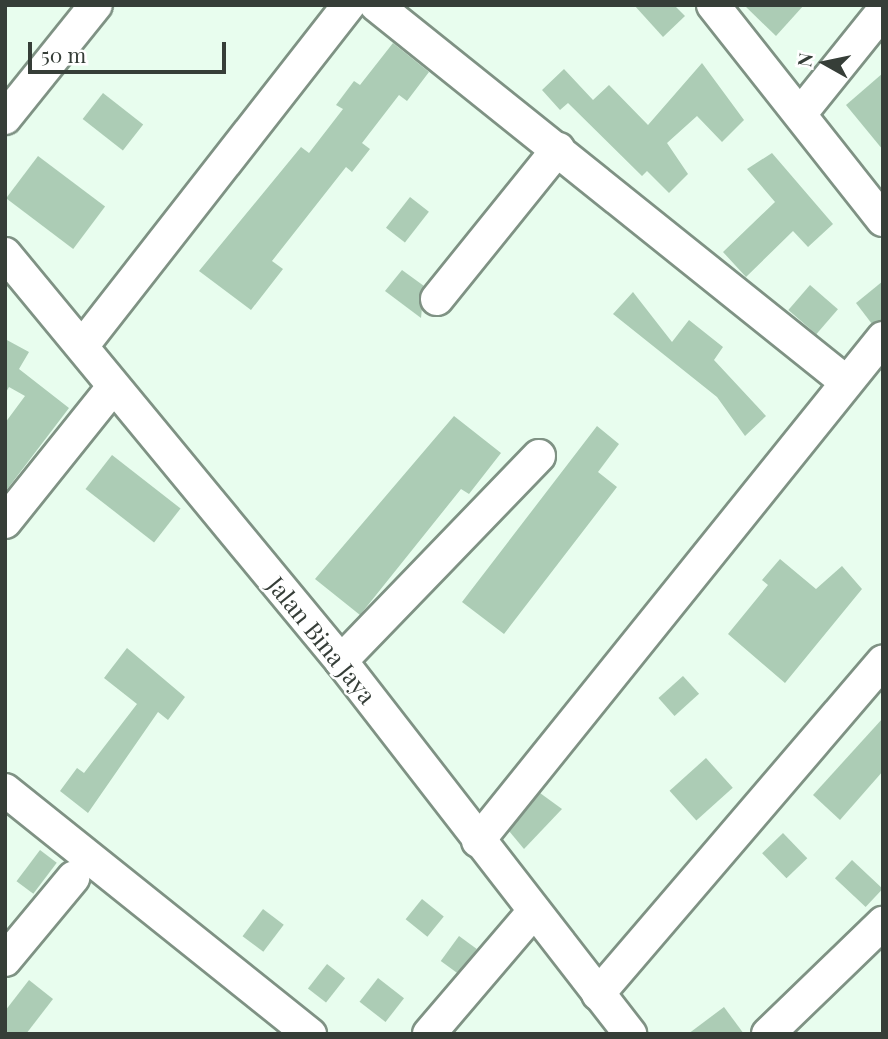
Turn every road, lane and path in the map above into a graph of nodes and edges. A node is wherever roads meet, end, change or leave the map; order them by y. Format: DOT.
graph roads {
  1 [pos="96,5"];
  2 [pos="349,5"];
  3 [pos="376,5"];
  4 [pos="713,5"];
  5 [pos="883,10"];
  6 [pos="801,113"];
  7 [pos="5,118"];
  8 [pos="558,149"];
  9 [pos="883,220"];
  10 [pos="5,254"];
  11 [pos="437,299"];
  12 [pos="883,338"];
  13 [pos="83,345"];
  14 [pos="846,382"];
  15 [pos="113,387"];
  16 [pos="539,456"];
  17 [pos="5,522"];
  18 [pos="341,661"];
  19 [pos="883,662"];
  20 [pos="5,790"];
  21 [pos="478,841"];
  22 [pos="73,877"];
  23 [pos="534,911"];
  24 [pos="883,923"];
  25 [pos="5,960"];
  26 [pos="598,994"];
  27 [pos="310,1034"];
  28 [pos="429,1034"];
  29 [pos="630,1034"];
  30 [pos="768,1034"];
  1 -- 7 [label="street"];
  2 -- 13 [label="street"];
  3 -- 8 [label="street"];
  4 -- 6 [label="street"];
  5 -- 6 [label="street"];
  6 -- 9 [label="street"];
  8 -- 11 [label="street"];
  8 -- 14 [label="street"];
  10 -- 13 [label="street, Jalan Bina Jaya"];
  12 -- 14 [label="street"];
  13 -- 15 [label="street, Jalan Bina Jaya"];
  14 -- 21 [label="street"];
  15 -- 17 [label="street"];
  15 -- 18 [label="street, Jalan Bina Jaya"];
  16 -- 18 [label="street"];
  18 -- 21 [label="street, Jalan Bina Jaya"];
  19 -- 26 [label="street"];
  20 -- 27 [label="street"];
  21 -- 23 [label="street, Jalan Bina Jaya"];
  22 -- 25 [label="street"];
  23 -- 26 [label="street, Jalan Bina Jaya"];
  23 -- 28 [label="street"];
  24 -- 30 [label="street"];
  26 -- 29 [label="street, Jalan Bina Jaya"];
}
